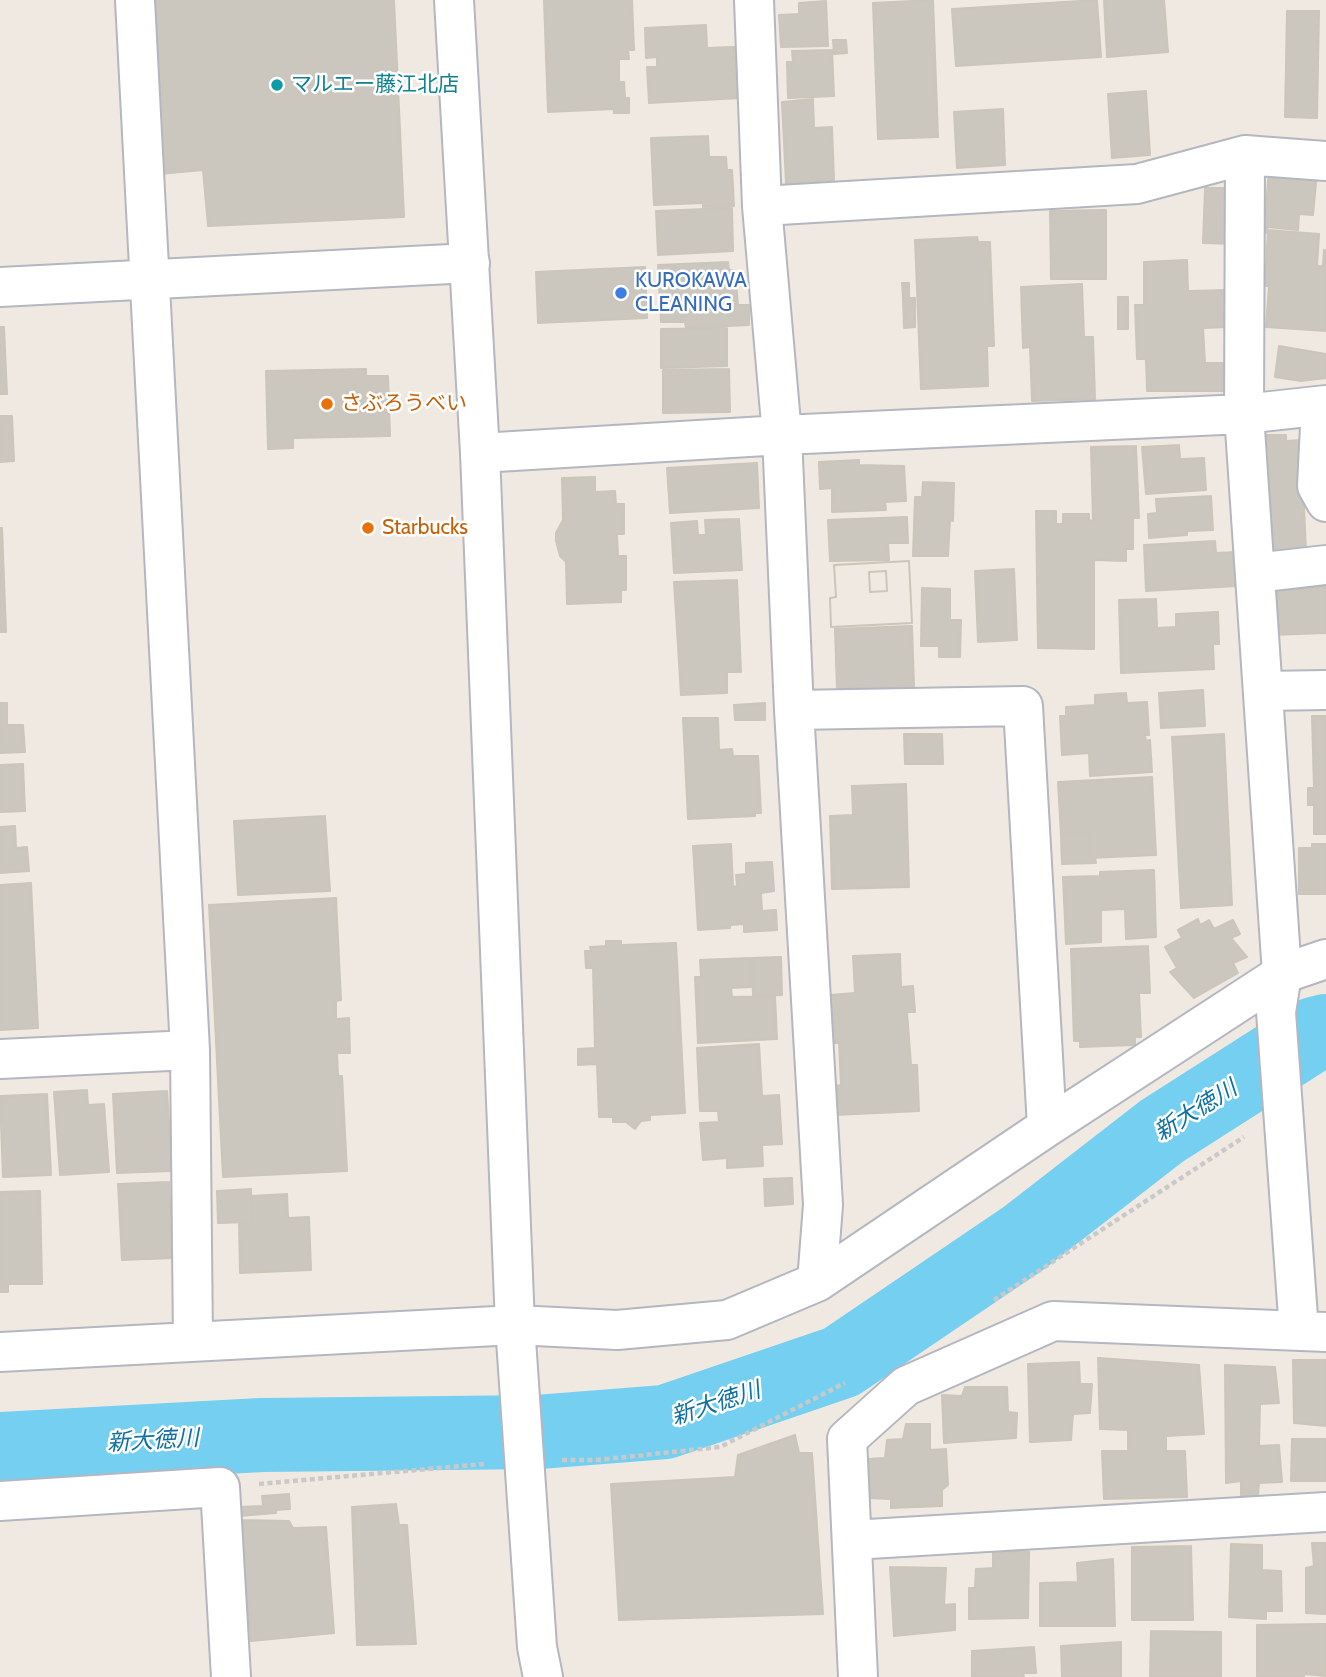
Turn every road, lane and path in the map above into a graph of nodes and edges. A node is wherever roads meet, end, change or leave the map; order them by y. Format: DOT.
graph roads {
  1 [pos="135,0"];
  2 [pos="454,0"];
  3 [pos="754,0"];
  4 [pos="1245,155"];
  5 [pos="1326,161"];
  6 [pos="762,206"];
  7 [pos="470,263"];
  8 [pos="151,278"];
  9 [pos="0,287"];
  10 [pos="1323,406"];
  11 [pos="1244,414"];
  12 [pos="782,435"];
  13 [pos="480,453"];
  14 [pos="1326,502"];
  15 [pos="1326,565"];
  16 [pos="1255,573"];
  17 [pos="1326,690"];
  18 [pos="1263,691"];
  19 [pos="794,710"];
  20 [pos="1326,959"];
  21 [pos="1282,974"];
  22 [pos="190,1050"];
  23 [pos="0,1059"];
  24 [pos="1284,1111"];
  25 [pos="1047,1127"];
  26 [pos="817,1282"];
  27 [pos="989,1303"];
  28 [pos="515,1325"];
  29 [pos="1312,1332"];
  30 [pos="193,1341"];
  31 [pos="0,1352"];
  32 [pos="846,1382"];
  33 [pos="525,1460"];
  34 [pos="220,1487"];
  35 [pos="0,1501"];
  36 [pos="1326,1512"];
  37 [pos="852,1539"];
  38 [pos="231,1677"];
  39 [pos="543,1677"];
  40 [pos="858,1677"];
  1 -- 8 [label="street"];
  2 -- 7 [label="street"];
  3 -- 6 [label="street"];
  4 -- 5 [label="street"];
  4 -- 6 [label="street"];
  4 -- 11 [label="street"];
  6 -- 12 [label="street"];
  7 -- 8 [label="street"];
  7 -- 13 [label="street"];
  8 -- 9 [label="street"];
  8 -- 22 [label="street"];
  10 -- 11 [label="street"];
  10 -- 14 [label="street"];
  11 -- 12 [label="street"];
  11 -- 16 [label="street"];
  12 -- 13 [label="street"];
  12 -- 19 [label="street"];
  13 -- 28 [label="street"];
  15 -- 16 [label="street"];
  16 -- 18 [label="street"];
  17 -- 18 [label="street"];
  18 -- 21 [label="street"];
  19 -- 25 [label="street"];
  19 -- 26 [label="street"];
  20 -- 21 [label="street"];
  21 -- 24 [label="street"];
  21 -- 25 [label="street"];
  22 -- 23 [label="street"];
  22 -- 30 [label="street"];
  24 -- 27 [label="path"];
  24 -- 29 [label="street"];
  25 -- 26 [label="street"];
  26 -- 28 [label="street"];
  28 -- 30 [label="street"];
  28 -- 33 [label="street"];
  29 -- 37 [label="street"];
  30 -- 31 [label="street"];
  32 -- 33 [label="path"];
  33 -- 34 [label="path"];
  33 -- 39 [label="street"];
  34 -- 35 [label="street"];
  34 -- 38 [label="street"];
  36 -- 37 [label="street"];
  37 -- 40 [label="street"];
}
